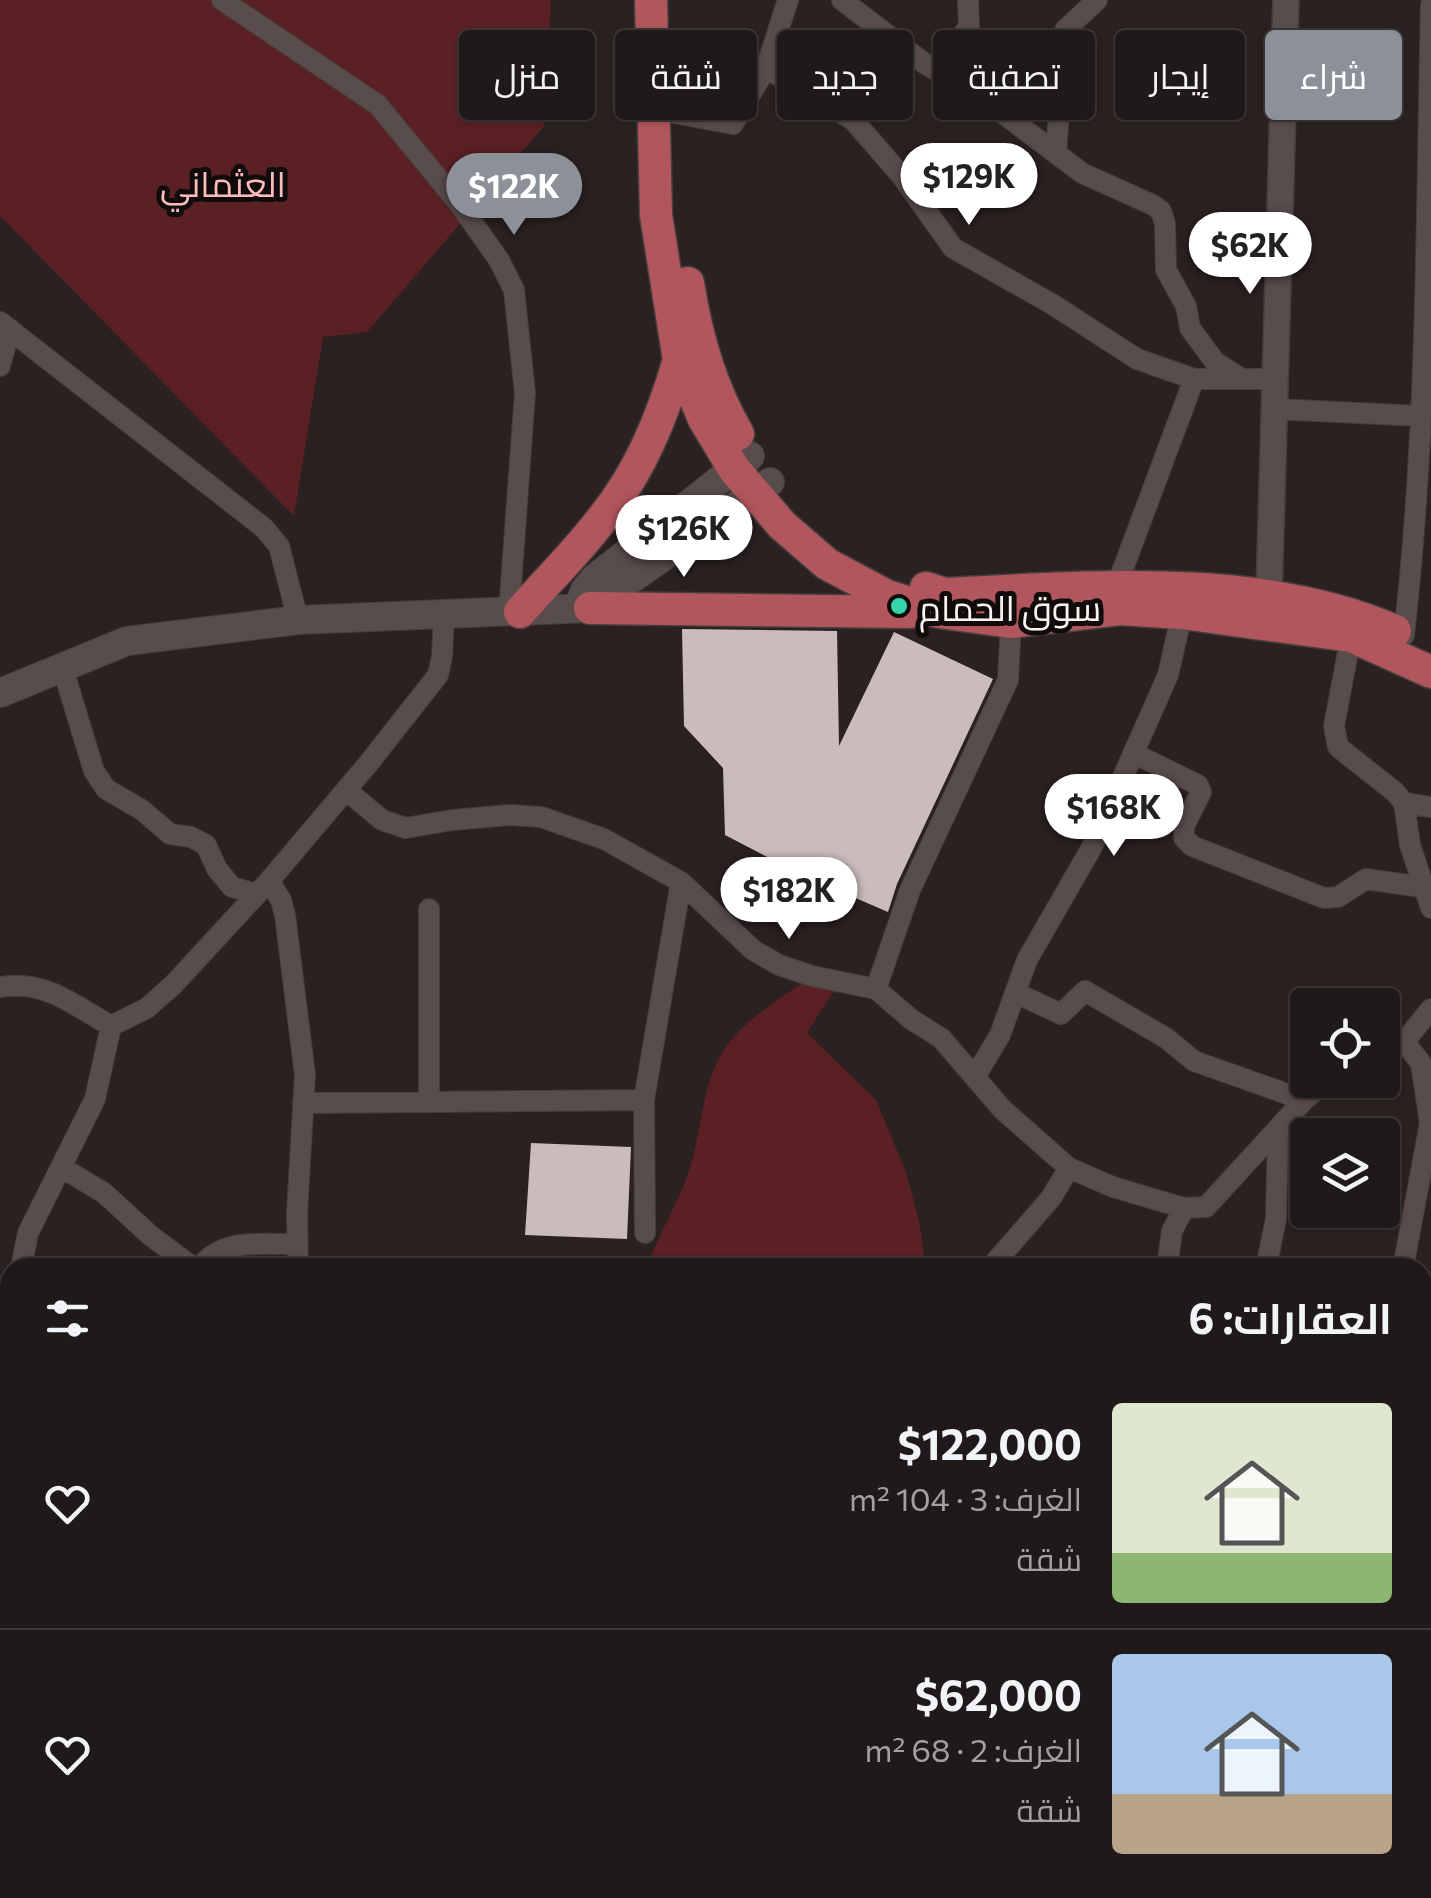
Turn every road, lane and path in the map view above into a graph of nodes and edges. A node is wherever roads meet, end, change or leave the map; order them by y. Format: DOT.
graph roads {
  1 [pos="222,0"];
  2 [pos="652,0"];
  3 [pos="673,0"];
  4 [pos="788,0"];
  5 [pos="842,0"];
  6 [pos="968,0"];
  7 [pos="1097,0"];
  8 [pos="1286,0"];
  9 [pos="1431,5"];
  10 [pos="673,30"];
  11 [pos="966,30"];
  12 [pos="766,68"];
  13 [pos="933,68"];
  14 [pos="757,83"];
  15 [pos="674,120"];
  16 [pos="712,120"];
  17 [pos="735,120"];
  18 [pos="1012,120"];
  19 [pos="1056,153"];
  20 [pos="5,326"];
  21 [pos="680,360"];
  22 [pos="0,366"];
  23 [pos="1194,379"];
  24 [pos="1242,379"];
  25 [pos="1275,380"];
  26 [pos="1274,409"];
  27 [pos="1421,416"];
  28 [pos="752,475"];
  29 [pos="1422,557"];
  30 [pos="1117,585"];
  31 [pos="1268,596"];
  32 [pos="584,608"];
  33 [pos="515,612"];
  34 [pos="940,612"];
  35 [pos="1182,613"];
  36 [pos="444,614"];
  37 [pos="298,620"];
  38 [pos="1011,622"];
  39 [pos="1351,636"];
  40 [pos="1418,641"];
  41 [pos="62,666"];
  42 [pos="1431,672"];
  43 [pos="0,692"];
  44 [pos="1133,753"];
  45 [pos="346,790"];
  46 [pos="1404,803"];
  47 [pos="1431,806"];
  48 [pos="681,882"];
  49 [pos="262,887"];
  50 [pos="1422,887"];
  51 [pos="1431,908"];
  52 [pos="429,909"];
  53 [pos="0,987"];
  54 [pos="876,989"];
  55 [pos="1016,994"];
  56 [pos="1431,1010"];
  57 [pos="111,1026"];
  58 [pos="1404,1042"];
  59 [pos="1400,1045"];
  60 [pos="976,1075"];
  61 [pos="1306,1098"];
  62 [pos="644,1100"];
  63 [pos="1304,1100"];
  64 [pos="429,1102"];
  65 [pos="303,1103"];
  66 [pos="1278,1129"];
  67 [pos="60,1168"];
  68 [pos="1068,1168"];
  69 [pos="1184,1208"];
  70 [pos="645,1234"];
  71 [pos="297,1244"];
  72 [pos="23,1258"];
  73 [pos="183,1258"];
  74 [pos="206,1258"];
  75 [pos="298,1258"];
  76 [pos="999,1258"];
  77 [pos="1168,1258"];
  78 [pos="1268,1258"];
  79 [pos="1405,1258"];
  1 -- 33 [label="street"];
  2 -- 21 [label="main road"];
  3 -- 10 [label="main road"];
  4 -- 12 [label="street"];
  5 -- 13 [label="street"];
  6 -- 11 [label="street"];
  7 -- 19 [label="street"];
  8 -- 25 [label="street"];
  9 -- 27 [label="street"];
  12 -- 14 [label="street"];
  12 -- 23 [label="street"];
  15 -- 28 [label="main road"];
  16 -- 17 [label="street"];
  18 -- 19 [label="street"];
  19 -- 24 [label="street"];
  20 -- 22 [label="street"];
  20 -- 37 [label="street"];
  21 -- 28 [label="main road"];
  21 -- 33 [label="main road"];
  23 -- 24 [label="street"];
  23 -- 30 [label="street"];
  24 -- 25 [label="street"];
  25 -- 26 [label="street"];
  26 -- 27 [label="street"];
  26 -- 31 [label="street"];
  27 -- 29 [label="street"];
  28 -- 30 [label="main road"];
  28 -- 32 [label="main road"];
  28 -- 34 [label="main road"];
  29 -- 40 [label="street"];
  30 -- 31 [label="main road"];
  31 -- 40 [label="main road"];
  32 -- 33 [label="main road"];
  32 -- 34 [label="main road"];
  33 -- 36 [label="main road"];
  34 -- 38 [label="main road"];
  35 -- 38 [label="main road"];
  35 -- 39 [label="main road"];
  35 -- 44 [label="street"];
  36 -- 37 [label="main road"];
  36 -- 45 [label="street"];
  37 -- 41 [label="main road"];
  38 -- 54 [label="street"];
  39 -- 42 [label="main road"];
  39 -- 46 [label="street"];
  41 -- 43 [label="main road"];
  41 -- 49 [label="street"];
  44 -- 50 [label="street"];
  44 -- 55 [label="street"];
  45 -- 48 [label="street"];
  45 -- 49 [label="street"];
  46 -- 47 [label="street"];
  46 -- 50 [label="street"];
  48 -- 54 [label="street"];
  48 -- 62 [label="street"];
  49 -- 57 [label="street"];
  49 -- 65 [label="street"];
  50 -- 51 [label="street"];
  52 -- 64 [label="street"];
  53 -- 57 [label="street"];
  54 -- 60 [label="street"];
  55 -- 60 [label="street"];
  55 -- 63 [label="street"];
  56 -- 58 [label="street"];
  57 -- 67 [label="street"];
  58 -- 59 [label="street"];
  58 -- 79 [label="street"];
  60 -- 68 [label="street"];
  61 -- 63 [label="street"];
  62 -- 64 [label="street"];
  62 -- 70 [label="street"];
  63 -- 66 [label="street"];
  64 -- 65 [label="street"];
  65 -- 71 [label="street"];
  66 -- 69 [label="street"];
  66 -- 78 [label="street"];
  67 -- 72 [label="street"];
  67 -- 73 [label="street"];
  68 -- 69 [label="street"];
  68 -- 76 [label="street"];
  69 -- 77 [label="street"];
  71 -- 74 [label="street"];
  71 -- 75 [label="street"];
}
